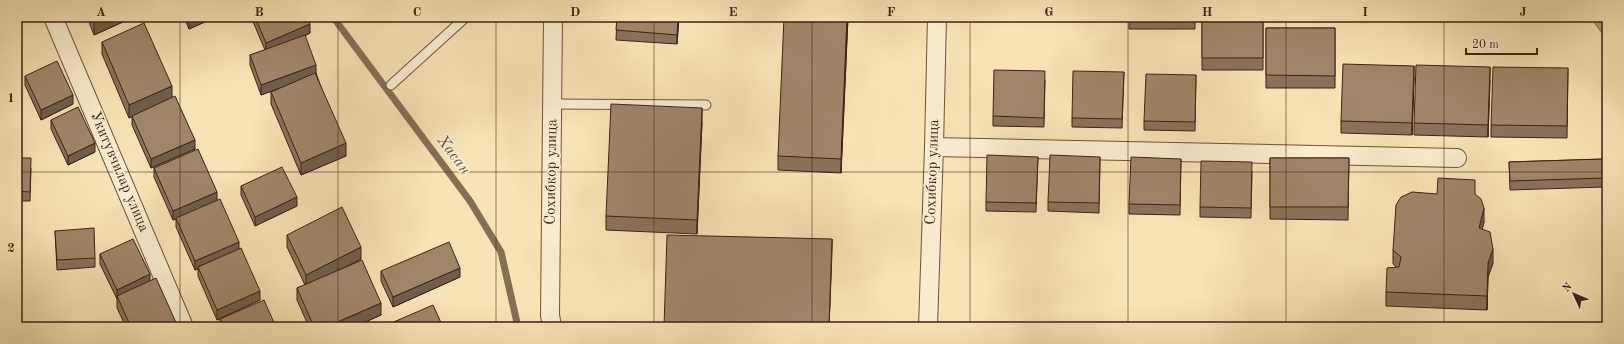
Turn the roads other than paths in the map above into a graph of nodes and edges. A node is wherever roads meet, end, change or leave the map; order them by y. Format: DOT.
graph roads {
  1 [pos="53,17"];
  2 [pos="466,17"];
  3 [pos="553,17"];
  4 [pos="937,17"];
  5 [pos="391,86"];
  6 [pos="552,104"];
  7 [pos="706,105"];
  8 [pos="934,147"];
  9 [pos="1457,158"];
  10 [pos="184,327"];
  11 [pos="552,327"];
  12 [pos="928,327"];
  1 -- 10 [label="street, Укитувчилар улица"];
  2 -- 5 [label="lane"];
  3 -- 6 [label="street, Сохибкор улица"];
  4 -- 8 [label="street, Сохибкор улица"];
  6 -- 7 [label="lane"];
  6 -- 11 [label="street, Сохибкор улица"];
  8 -- 9 [label="street"];
  8 -- 12 [label="street, Сохибкор улица"];
}
